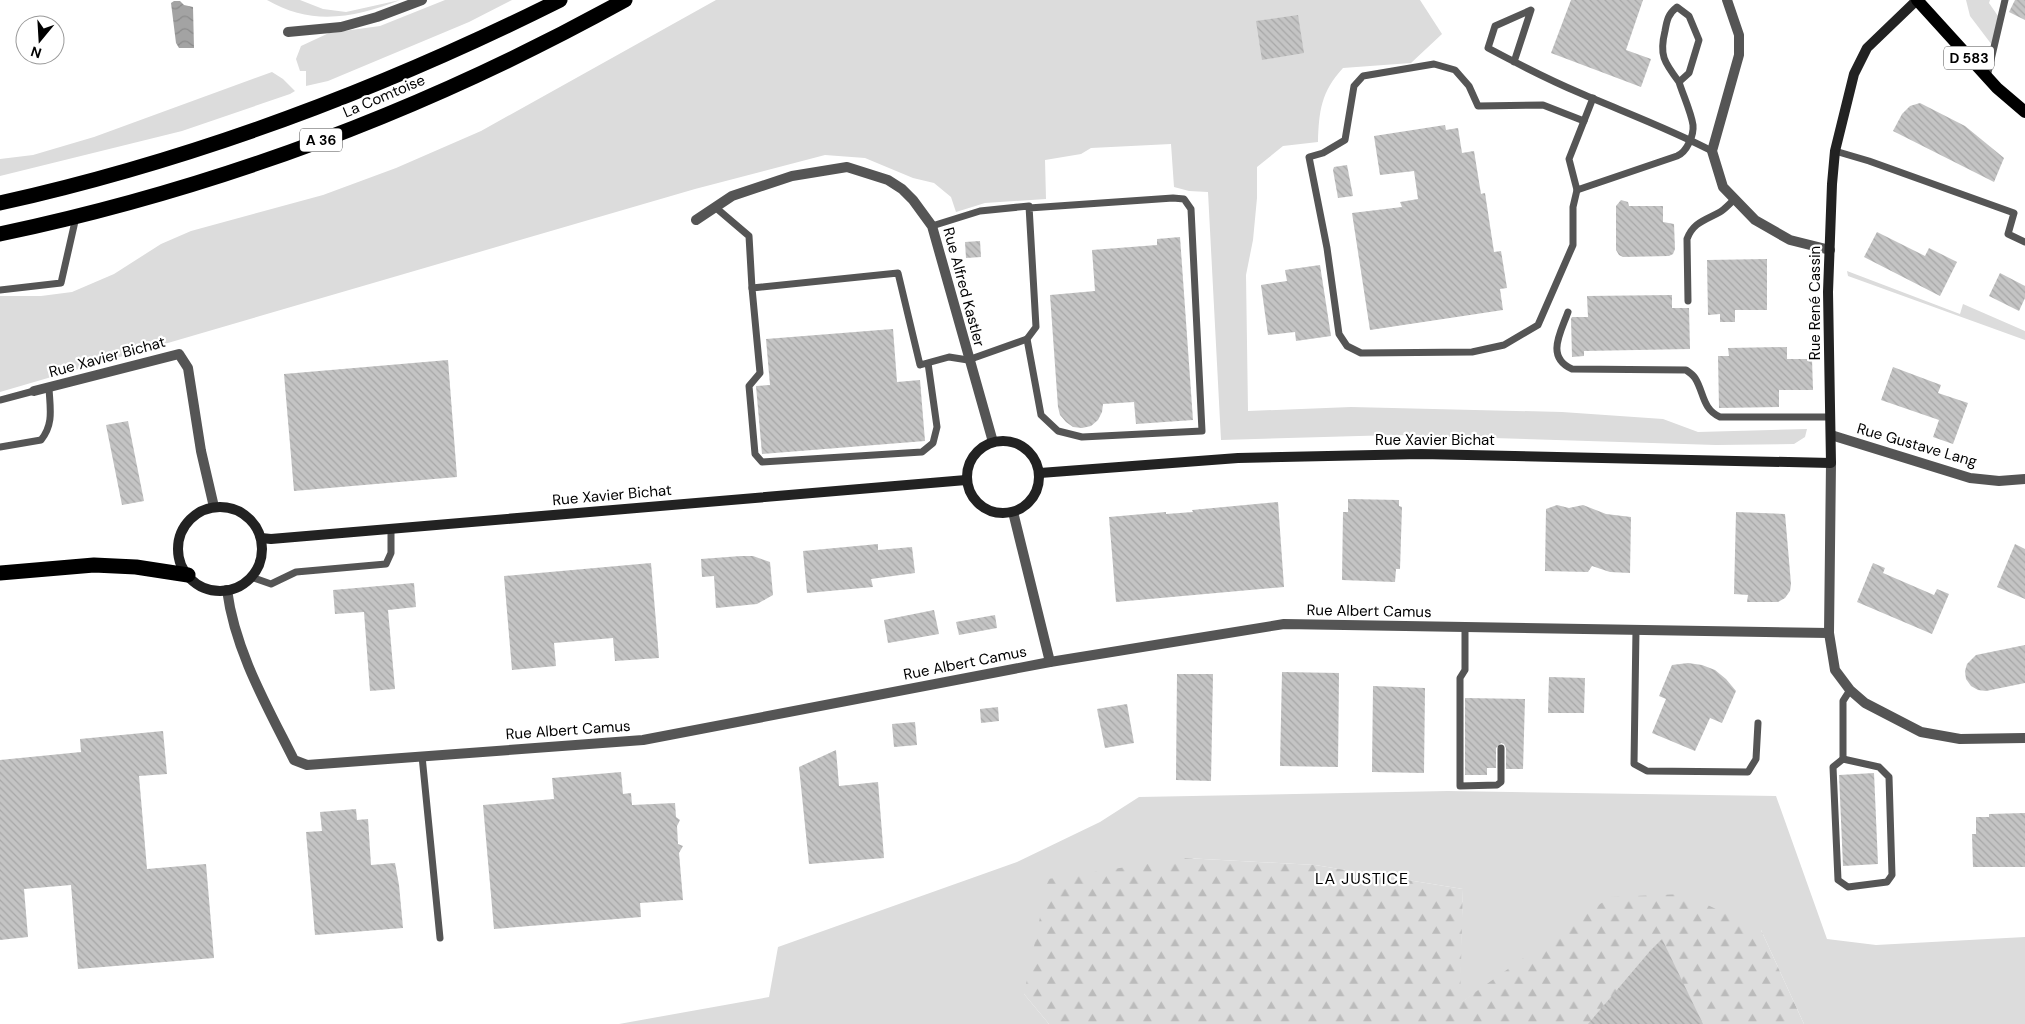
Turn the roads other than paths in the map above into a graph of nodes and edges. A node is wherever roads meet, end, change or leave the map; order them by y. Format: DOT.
graph roads {
  1 [pos="422,0"];
  2 [pos="560,0"];
  3 [pos="625,0"];
  4 [pos="1727,0"];
  5 [pos="1917,0"];
  6 [pos="2003,3"];
  7 [pos="288,32"];
  8 [pos="1514,62"];
  9 [pos="1988,77"];
  10 [pos="1678,82"];
  11 [pos="1593,98"];
  12 [pos="2025,112"];
  13 [pos="1584,121"];
  14 [pos="1690,140"];
  15 [pos="1712,151"];
  16 [pos="1835,151"];
  17 [pos="1577,190"];
  18 [pos="1735,199"];
  19 [pos="0,203"];
  20 [pos="715,207"];
  21 [pos="1029,208"];
  22 [pos="76,216"];
  23 [pos="696,220"];
  24 [pos="932,226"];
  25 [pos="0,234"];
  26 [pos="2025,242"];
  27 [pos="1830,250"];
  28 [pos="752,288"];
  29 [pos="0,290"];
  30 [pos="1688,301"];
  31 [pos="1568,312"];
  32 [pos="1027,339"];
  33 [pos="968,360"];
  34 [pos="928,363"];
  35 [pos="49,388"];
  36 [pos="34,391"];
  37 [pos="0,400"];
  38 [pos="1830,416"];
  39 [pos="1831,435"];
  40 [pos="992,442"];
  41 [pos="0,447"];
  42 [pos="1831,463"];
  43 [pos="1040,473"];
  44 [pos="2025,479"];
  45 [pos="966,480"];
  46 [pos="214,507"];
  47 [pos="1013,512"];
  48 [pos="391,529"];
  49 [pos="261,538"];
  50 [pos="0,573"];
  51 [pos="188,575"];
  52 [pos="251,577"];
  53 [pos="227,590"];
  54 [pos="1465,627"];
  55 [pos="1636,629"];
  56 [pos="1830,633"];
  57 [pos="1050,662"];
  58 [pos="1850,690"];
  59 [pos="1758,722"];
  60 [pos="2025,738"];
  61 [pos="1501,748"];
  62 [pos="422,756"];
  63 [pos="1843,759"];
  64 [pos="440,938"];
  1 -- 7 [label="street"];
  2 -- 19 [label="highway, La Comtoise / A 36"];
  3 -- 22 [label="highway, La Comtoise / A 36"];
  4 -- 15 [label="street"];
  5 -- 9 [label="main road, D 583"];
  5 -- 16 [label="main road, Rue René Cassin"];
  6 -- 9 [label="lane"];
  8 -- 8 [label="lane"];
  8 -- 11 [label="lane"];
  9 -- 12 [label="main road, D 583"];
  10 -- 10 [label="lane"];
  10 -- 14 [label="lane"];
  11 -- 13 [label="lane"];
  11 -- 14 [label="lane"];
  13 -- 17 [label="lane"];
  13 -- 17 [label="lane"];
  14 -- 15 [label="lane"];
  14 -- 17 [label="lane"];
  15 -- 18 [label="street"];
  16 -- 26 [label="lane"];
  16 -- 27 [label="main road, Rue René Cassin"];
  18 -- 27 [label="street"];
  18 -- 30 [label="lane"];
  20 -- 23 [label="street, Rue Alfred Kastler"];
  20 -- 24 [label="street, Rue Alfred Kastler"];
  20 -- 28 [label="lane"];
  21 -- 24 [label="lane"];
  21 -- 32 [label="lane"];
  21 -- 32 [label="lane"];
  22 -- 25 [label="highway, La Comtoise / A 36"];
  22 -- 29 [label="lane"];
  24 -- 33 [label="street, Rue Alfred Kastler"];
  27 -- 38 [label="main road, Rue René Cassin"];
  28 -- 34 [label="lane"];
  28 -- 34 [label="lane"];
  31 -- 38 [label="lane"];
  32 -- 33 [label="lane"];
  33 -- 34 [label="lane"];
  33 -- 40 [label="street, Rue Alfred Kastler"];
  35 -- 36 [label="street, Rue Xavier Bichat"];
  35 -- 41 [label="lane"];
  35 -- 46 [label="street, Rue Xavier Bichat"];
  36 -- 37 [label="lane"];
  38 -- 39 [label="main road, Rue René Cassin"];
  39 -- 42 [label="main road, Rue René Cassin"];
  39 -- 44 [label="street, Rue Gustave Lang"];
  40 -- 43 [label="main road"];
  40 -- 45 [label="main road"];
  42 -- 43 [label="main road, Rue Xavier Bichat"];
  42 -- 56 [label="street, Rue René Cassin"];
  43 -- 47 [label="main road"];
  45 -- 47 [label="main road"];
  45 -- 48 [label="main road, Rue Xavier Bichat"];
  46 -- 49 [label="main road"];
  46 -- 51 [label="main road"];
  47 -- 57 [label="street"];
  48 -- 49 [label="main road, Rue Xavier Bichat"];
  48 -- 52 [label="lane"];
  49 -- 52 [label="main road"];
  50 -- 51 [label="highway"];
  51 -- 53 [label="main road"];
  52 -- 53 [label="main road"];
  53 -- 62 [label="street, Rue Albert Camus"];
  54 -- 55 [label="street, Rue Albert Camus"];
  54 -- 57 [label="street, Rue Albert Camus"];
  54 -- 61 [label="lane"];
  55 -- 56 [label="street, Rue Albert Camus"];
  55 -- 59 [label="lane"];
  56 -- 58 [label="street, Rue René Cassin"];
  57 -- 62 [label="street, Rue Albert Camus"];
  58 -- 60 [label="street, Rue René Cassin"];
  58 -- 63 [label="lane"];
  62 -- 64 [label="lane"];
  63 -- 63 [label="lane"];
}
